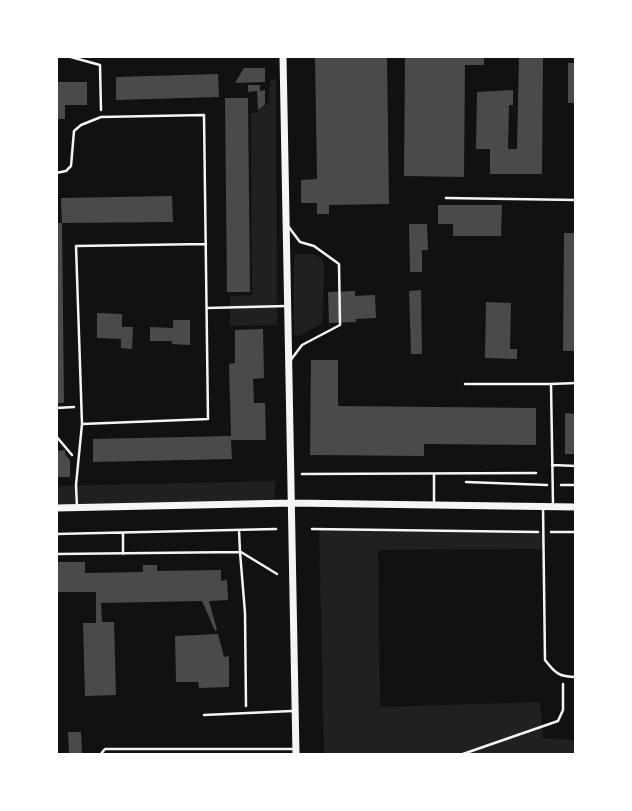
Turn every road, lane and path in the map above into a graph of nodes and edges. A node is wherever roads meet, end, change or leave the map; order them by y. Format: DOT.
graph roads {
  1 [pos="67,56"];
  2 [pos="283,56"];
  3 [pos="101,117"];
  4 [pos="56,173"];
  5 [pos="446,198"];
  6 [pos="576,200"];
  7 [pos="286,224"];
  8 [pos="206,244"];
  9 [pos="287,306"];
  10 [pos="207,308"];
  11 [pos="289,364"];
  12 [pos="576,383"];
  13 [pos="465,384"];
  14 [pos="551,384"];
  15 [pos="81,407"];
  16 [pos="56,408"];
  17 [pos="82,424"];
  18 [pos="56,436"];
  19 [pos="78,463"];
  20 [pos="552,466"];
  21 [pos="576,467"];
  22 [pos="536,473"];
  23 [pos="302,474"];
  24 [pos="434,474"];
  25 [pos="292,503"];
  26 [pos="435,505"];
  27 [pos="553,506"];
  28 [pos="77,507"];
  29 [pos="543,507"];
  30 [pos="576,507"];
  31 [pos="56,508"];
  32 [pos="276,529"];
  33 [pos="312,529"];
  34 [pos="239,530"];
  35 [pos="542,532"];
  36 [pos="576,532"];
  37 [pos="123,533"];
  38 [pos="56,534"];
  39 [pos="240,552"];
  40 [pos="56,554"];
  41 [pos="123,554"];
  42 [pos="277,574"];
  43 [pos="563,677"];
  44 [pos="576,677"];
  45 [pos="296,711"];
  46 [pos="246,713"];
  47 [pos="204,715"];
  48 [pos="296,752"];
  49 [pos="100,755"];
  50 [pos="460,755"];
  1 -- 3 [label="path"];
  2 -- 7 [label="street"];
  3 -- 4 [label="lane"];
  3 -- 8 [label="lane"];
  5 -- 6 [label="lane"];
  7 -- 9 [label="street"];
  7 -- 11 [label="lane"];
  8 -- 10 [label="lane"];
  8 -- 15 [label="lane"];
  9 -- 10 [label="lane"];
  9 -- 11 [label="street"];
  10 -- 17 [label="lane"];
  11 -- 25 [label="street"];
  12 -- 14 [label="lane"];
  13 -- 14 [label="lane"];
  14 -- 20 [label="lane"];
  15 -- 16 [label="path"];
  15 -- 17 [label="lane"];
  17 -- 19 [label="lane"];
  18 -- 19 [label="path"];
  19 -- 28 [label="lane"];
  20 -- 21 [label="lane"];
  20 -- 27 [label="lane"];
  22 -- 24 [label="lane"];
  23 -- 24 [label="lane"];
  24 -- 26 [label="lane"];
  25 -- 26 [label="street"];
  25 -- 28 [label="street"];
  25 -- 45 [label="street"];
  26 -- 29 [label="street"];
  27 -- 29 [label="street"];
  27 -- 30 [label="street"];
  28 -- 31 [label="street"];
  29 -- 35 [label="lane"];
  32 -- 34 [label="path"];
  33 -- 35 [label="path"];
  34 -- 37 [label="path"];
  34 -- 39 [label="path"];
  35 -- 36 [label="path"];
  35 -- 43 [label="lane"];
  37 -- 38 [label="path"];
  37 -- 41 [label="path"];
  39 -- 41 [label="path"];
  39 -- 42 [label="path"];
  39 -- 46 [label="path"];
  40 -- 41 [label="path"];
  43 -- 44 [label="lane"];
  43 -- 50 [label="path"];
  45 -- 46 [label="lane"];
  45 -- 48 [label="street"];
  46 -- 47 [label="lane"];
  48 -- 49 [label="lane"];
}
